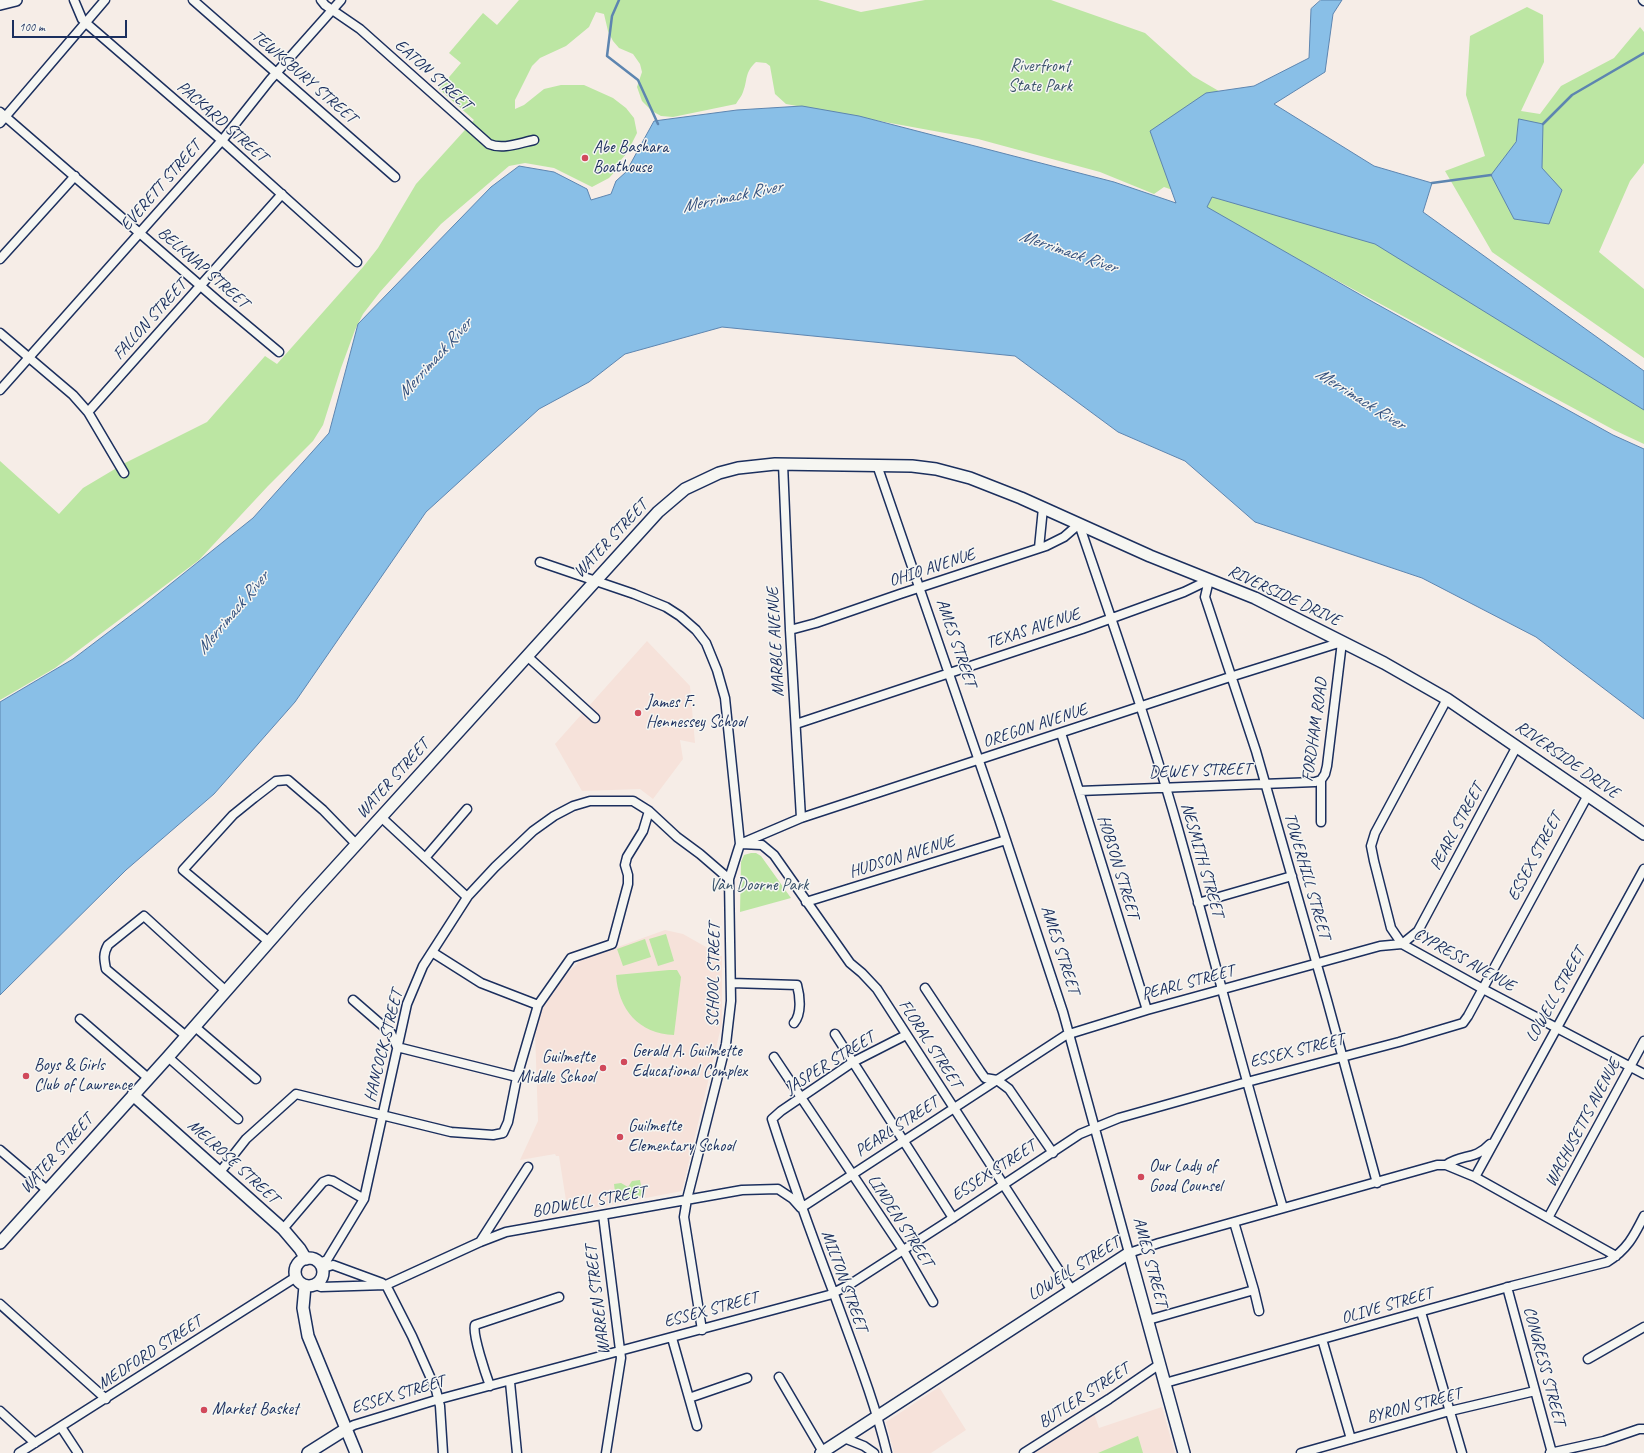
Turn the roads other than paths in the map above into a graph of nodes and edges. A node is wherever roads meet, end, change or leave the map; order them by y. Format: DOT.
graph roads {
  1 [pos="16,0"];
  2 [pos="74,0"];
  3 [pos="105,0"];
  4 [pos="193,0"];
  5 [pos="321,0"];
  6 [pos="341,0"];
  7 [pos="0,4"];
  8 [pos="332,10"];
  9 [pos="86,23"];
  10 [pos="276,73"];
  11 [pos="2,117"];
  12 [pos="222,140"];
  13 [pos="534,140"];
  14 [pos="75,176"];
  15 [pos="395,177"];
  16 [pos="282,194"];
  17 [pos="140,233"];
  18 [pos="0,259"];
  19 [pos="356,262"];
  20 [pos="200,286"];
  21 [pos="0,333"];
  22 [pos="279,352"];
  23 [pos="29,358"];
  24 [pos="0,390"];
  25 [pos="88,412"];
  26 [pos="783,464"];
  27 [pos="877,465"];
  28 [pos="124,473"];
  29 [pos="1043,508"];
  30 [pos="1079,524"];
  31 [pos="1039,548"];
  32 [pos="540,562"];
  33 [pos="1209,580"];
  34 [pos="595,581"];
  35 [pos="920,587"];
  36 [pos="1111,619"];
  37 [pos="790,630"];
  38 [pos="1342,642"];
  39 [pos="527,656"];
  40 [pos="949,673"];
  41 [pos="1230,677"];
  42 [pos="1448,698"];
  43 [pos="1140,707"];
  44 [pos="595,718"];
  45 [pos="796,724"];
  46 [pos="1060,733"];
  47 [pos="1517,746"];
  48 [pos="978,760"];
  49 [pos="1321,780"];
  50 [pos="1265,784"];
  51 [pos="1165,788"];
  52 [pos="1079,791"];
  53 [pos="1588,794"];
  54 [pos="467,809"];
  55 [pos="649,811"];
  56 [pos="381,817"];
  57 [pos="801,818"];
  58 [pos="1321,822"];
  59 [pos="1644,834"];
  60 [pos="1006,840"];
  61 [pos="356,844"];
  62 [pos="740,844"];
  63 [pos="425,858"];
  64 [pos="1644,869"];
  65 [pos="1292,876"];
  66 [pos="729,879"];
  67 [pos="467,897"];
  68 [pos="806,902"];
  69 [pos="1198,902"];
  70 [pos="269,942"];
  71 [pos="1402,944"];
  72 [pos="432,952"];
  73 [pos="1317,964"];
  74 [pos="731,983"];
  75 [pos="926,988"];
  76 [pos="1483,989"];
  77 [pos="226,990"];
  78 [pos="1222,990"];
  79 [pos="353,1000"];
  80 [pos="538,1005"];
  81 [pos="1147,1010"];
  82 [pos="80,1018"];
  83 [pos="794,1023"];
  84 [pos="194,1026"];
  85 [pos="1558,1028"];
  86 [pos="835,1034"];
  87 [pos="1069,1034"];
  88 [pos="906,1035"];
  89 [pos="186,1036"];
  90 [pos="1644,1041"];
  91 [pos="397,1047"];
  92 [pos="168,1057"];
  93 [pos="774,1057"];
  94 [pos="1342,1058"];
  95 [pos="853,1062"];
  96 [pos="1630,1067"];
  97 [pos="1644,1074"];
  98 [pos="517,1077"];
  99 [pos="148,1078"];
  100 [pos="256,1079"];
  101 [pos="997,1080"];
  102 [pos="1247,1082"];
  103 [pos="133,1095"];
  104 [pos="801,1097"];
  105 [pos="953,1108"];
  106 [pos="383,1115"];
  107 [pos="238,1119"];
  108 [pos="772,1119"];
  109 [pos="1095,1127"];
  110 [pos="1498,1136"];
  111 [pos="904,1141"];
  112 [pos="0,1150"];
  113 [pos="1053,1153"];
  114 [pos="1446,1165"];
  115 [pos="528,1167"];
  116 [pos="220,1172"];
  117 [pos="852,1174"];
  118 [pos="1475,1178"];
  119 [pos="1376,1183"];
  120 [pos="1003,1186"];
  121 [pos="47,1190"];
  122 [pos="364,1199"];
  123 [pos="687,1199"];
  124 [pos="801,1208"];
  125 [pos="1283,1208"];
  126 [pos="603,1215"];
  127 [pos="1644,1216"];
  128 [pos="953,1218"];
  129 [pos="1548,1218"];
  130 [pos="1234,1222"];
  131 [pos="283,1229"];
  132 [pos="480,1242"];
  133 [pos="0,1243"];
  134 [pos="903,1250"];
  135 [pos="1129,1253"];
  136 [pos="1616,1256"];
  137 [pos="306,1259"];
  138 [pos="321,1265"];
  139 [pos="296,1277"];
  140 [pos="386,1285"];
  141 [pos="310,1286"];
  142 [pos="1507,1287"];
  143 [pos="1071,1289"];
  144 [pos="1254,1290"];
  145 [pos="833,1293"];
  146 [pos="559,1298"];
  147 [pos="933,1302"];
  148 [pos="0,1304"];
  149 [pos="1259,1311"];
  150 [pos="1421,1312"];
  151 [pos="1148,1320"];
  152 [pos="1644,1327"];
  153 [pos="702,1330"];
  154 [pos="672,1338"];
  155 [pos="1322,1340"];
  156 [pos="620,1351"];
  157 [pos="1588,1359"];
  158 [pos="1160,1364"];
  159 [pos="779,1377"];
  160 [pos="747,1378"];
  161 [pos="510,1382"];
  162 [pos="1165,1383"];
  163 [pos="490,1386"];
  164 [pos="1535,1391"];
  165 [pos="689,1398"];
  166 [pos="106,1399"];
  167 [pos="438,1400"];
  168 [pos="0,1411"];
  169 [pos="1450,1411"];
  170 [pos="877,1416"];
  171 [pos="697,1426"];
  172 [pos="61,1427"];
  173 [pos="346,1429"];
  174 [pos="1644,1429"];
  175 [pos="844,1438"];
  176 [pos="1351,1439"];
  177 [pos="35,1443"];
  178 [pos="822,1452"];
  179 [pos="19,1453"];
  180 [pos="78,1453"];
  181 [pos="308,1453"];
  182 [pos="356,1453"];
  183 [pos="443,1453"];
  184 [pos="517,1453"];
  185 [pos="606,1453"];
  186 [pos="874,1453"];
  187 [pos="887,1453"];
  188 [pos="1024,1453"];
  189 [pos="1184,1453"];
  190 [pos="1300,1453"];
  191 [pos="1462,1453"];
  192 [pos="1551,1453"];
  1 -- 7 [label="main road"];
  2 -- 9 [label="street, PACKARD STREET"];
  3 -- 9 [label="street"];
  4 -- 10 [label="street, TEWKSBURY STREET"];
  5 -- 8 [label="street, EATON STREET"];
  6 -- 8 [label="street, EVERETT STREET"];
  8 -- 10 [label="street, EVERETT STREET"];
  8 -- 13 [label="street, EATON STREET"];
  9 -- 11 [label="street"];
  9 -- 12 [label="street, PACKARD STREET"];
  10 -- 12 [label="street, EVERETT STREET"];
  10 -- 15 [label="street, TEWKSBURY STREET"];
  11 -- 14 [label="street, BELKNAP STREET"];
  12 -- 16 [label="street, PACKARD STREET"];
  12 -- 17 [label="street, EVERETT STREET"];
  14 -- 17 [label="street, BELKNAP STREET"];
  14 -- 18 [label="street"];
  16 -- 19 [label="street, PACKARD STREET"];
  16 -- 20 [label="street, FALLON STREET"];
  17 -- 20 [label="street, BELKNAP STREET"];
  17 -- 23 [label="street, EVERETT STREET"];
  20 -- 22 [label="street, BELKNAP STREET"];
  20 -- 25 [label="street, FALLON STREET"];
  21 -- 23 [label="street"];
  23 -- 24 [label="street, EVERETT STREET"];
  23 -- 25 [label="street"];
  25 -- 28 [label="street"];
  26 -- 27 [label="main road, WATER STREET"];
  26 -- 34 [label="main road, WATER STREET"];
  26 -- 37 [label="street, MARBLE AVENUE"];
  27 -- 29 [label="main road, RIVERSIDE DRIVE"];
  27 -- 35 [label="street, AMES STREET"];
  29 -- 30 [label="main road, RIVERSIDE DRIVE"];
  29 -- 31 [label="street"];
  30 -- 31 [label="street, OHIO AVENUE"];
  30 -- 33 [label="main road, RIVERSIDE DRIVE"];
  30 -- 36 [label="street, NESMITH STREET"];
  31 -- 35 [label="street, OHIO AVENUE"];
  32 -- 34 [label="street"];
  33 -- 36 [label="street, TEXAS AVENUE"];
  33 -- 38 [label="main road, RIVERSIDE DRIVE"];
  33 -- 41 [label="street, TOWERHILL STREET"];
  34 -- 39 [label="main road, WATER STREET"];
  34 -- 62 [label="street"];
  35 -- 37 [label="street, OHIO AVENUE"];
  35 -- 40 [label="street, AMES STREET"];
  36 -- 40 [label="street, TEXAS AVENUE"];
  36 -- 43 [label="street, NESMITH STREET"];
  37 -- 45 [label="street, MARBLE AVENUE"];
  38 -- 41 [label="street, OREGON AVENUE"];
  38 -- 42 [label="main road, RIVERSIDE DRIVE"];
  38 -- 49 [label="street, FORDHAM ROAD"];
  39 -- 44 [label="street"];
  39 -- 56 [label="main road, WATER STREET"];
  40 -- 45 [label="street, TEXAS AVENUE"];
  40 -- 48 [label="street, AMES STREET"];
  41 -- 43 [label="street, OREGON AVENUE"];
  41 -- 50 [label="street, TOWERHILL STREET"];
  42 -- 47 [label="main road, RIVERSIDE DRIVE"];
  42 -- 71 [label="street, CYPRESS AVENUE"];
  43 -- 46 [label="street, OREGON AVENUE"];
  43 -- 51 [label="street, NESMITH STREET"];
  45 -- 57 [label="street, MARBLE AVENUE"];
  46 -- 48 [label="street, OREGON AVENUE"];
  46 -- 52 [label="street, HOBSON STREET"];
  47 -- 53 [label="main road, RIVERSIDE DRIVE"];
  47 -- 71 [label="street, PEARL STREET"];
  48 -- 57 [label="street, OREGON AVENUE"];
  48 -- 60 [label="street, AMES STREET"];
  49 -- 50 [label="street, DEWEY STREET"];
  49 -- 58 [label="street, FORDHAM ROAD"];
  50 -- 51 [label="street, DEWEY STREET"];
  50 -- 65 [label="street, TOWERHILL STREET"];
  51 -- 52 [label="street, DEWEY STREET"];
  51 -- 69 [label="street, NESMITH STREET"];
  52 -- 81 [label="street, HOBSON STREET"];
  53 -- 59 [label="main road, RIVERSIDE DRIVE"];
  53 -- 76 [label="street, ESSEX STREET"];
  54 -- 63 [label="street"];
  55 -- 66 [label="street, HANCOCK STREET"];
  55 -- 67 [label="street, HANCOCK STREET"];
  55 -- 80 [label="street"];
  56 -- 61 [label="main road, WATER STREET"];
  56 -- 63 [label="street"];
  57 -- 62 [label="street, OREGON AVENUE"];
  60 -- 68 [label="street, HUDSON AVENUE"];
  60 -- 87 [label="street, AMES STREET"];
  61 -- 70 [label="main road, WATER STREET"];
  61 -- 70 [label="street"];
  62 -- 66 [label="street, SCHOOL STREET"];
  62 -- 68 [label="street, FLORAL STREET"];
  63 -- 67 [label="street"];
  64 -- 85 [label="street, LOWELL STREET"];
  65 -- 69 [label="street"];
  65 -- 73 [label="street, TOWERHILL STREET"];
  66 -- 74 [label="street, SCHOOL STREET"];
  67 -- 72 [label="street, HANCOCK STREET"];
  68 -- 88 [label="street, FLORAL STREET"];
  69 -- 78 [label="street, NESMITH STREET"];
  70 -- 77 [label="main road, WATER STREET"];
  71 -- 73 [label="street, PEARL STREET"];
  71 -- 76 [label="street, CYPRESS AVENUE"];
  72 -- 80 [label="street"];
  72 -- 91 [label="street, HANCOCK STREET"];
  73 -- 78 [label="street, PEARL STREET"];
  73 -- 94 [label="street, TOWERHILL STREET"];
  74 -- 83 [label="street"];
  74 -- 123 [label="street, SCHOOL STREET"];
  75 -- 101 [label="street"];
  76 -- 85 [label="street, CYPRESS AVENUE"];
  76 -- 94 [label="street, ESSEX STREET"];
  77 -- 84 [label="main road, WATER STREET"];
  77 -- 89 [label="street"];
  78 -- 81 [label="street, PEARL STREET"];
  78 -- 102 [label="street, NESMITH STREET"];
  79 -- 91 [label="street"];
  80 -- 98 [label="street"];
  81 -- 87 [label="street, PEARL STREET"];
  82 -- 99 [label="street"];
  84 -- 89 [label="main road, WATER STREET"];
  84 -- 100 [label="street"];
  85 -- 96 [label="street, CYPRESS AVENUE"];
  85 -- 110 [label="street, LOWELL STREET"];
  86 -- 95 [label="street"];
  87 -- 101 [label="street, PEARL STREET"];
  87 -- 109 [label="street, AMES STREET"];
  88 -- 95 [label="street, JASPER STREET"];
  88 -- 105 [label="street, FLORAL STREET"];
  89 -- 92 [label="main road, WATER STREET"];
  90 -- 96 [label="street, WACHUSETTS AVENUE"];
  91 -- 98 [label="street"];
  91 -- 106 [label="street, HANCOCK STREET"];
  92 -- 99 [label="main road, WATER STREET"];
  92 -- 107 [label="street"];
  93 -- 104 [label="street, LINDEN STREET"];
  94 -- 102 [label="street, ESSEX STREET"];
  94 -- 119 [label="street, TOWERHILL STREET"];
  95 -- 104 [label="street, JASPER STREET"];
  95 -- 111 [label="street"];
  96 -- 97 [label="street, CYPRESS AVENUE"];
  96 -- 129 [label="street, WACHUSETTS AVENUE"];
  98 -- 106 [label="street"];
  99 -- 103 [label="main road, WATER STREET"];
  101 -- 105 [label="street, PEARL STREET"];
  101 -- 113 [label="street"];
  102 -- 109 [label="street, ESSEX STREET"];
  102 -- 125 [label="street, NESMITH STREET"];
  103 -- 116 [label="main road, MELROSE STREET"];
  103 -- 121 [label="main road, WATER STREET"];
  104 -- 108 [label="street, JASPER STREET"];
  104 -- 117 [label="street, LINDEN STREET"];
  105 -- 111 [label="street, PEARL STREET"];
  105 -- 120 [label="street, FLORAL STREET"];
  106 -- 116 [label="street"];
  106 -- 122 [label="street, HANCOCK STREET"];
  108 -- 124 [label="street, MILTON STREET"];
  109 -- 113 [label="street, ESSEX STREET"];
  109 -- 135 [label="street, AMES STREET"];
  110 -- 114 [label="street, LOWELL STREET"];
  110 -- 118 [label="street, LOWELL STREET"];
  111 -- 117 [label="street, PEARL STREET"];
  111 -- 128 [label="street"];
  112 -- 121 [label="street"];
  113 -- 120 [label="street, ESSEX STREET"];
  114 -- 118 [label="street"];
  114 -- 119 [label="street, LOWELL STREET"];
  115 -- 132 [label="street"];
  116 -- 131 [label="main road, MELROSE STREET"];
  117 -- 124 [label="street, PEARL STREET"];
  117 -- 134 [label="street, LINDEN STREET"];
  118 -- 129 [label="street"];
  119 -- 125 [label="street, LOWELL STREET"];
  120 -- 128 [label="street, ESSEX STREET"];
  120 -- 143 [label="street, FLORAL STREET"];
  121 -- 133 [label="main road, WATER STREET"];
  122 -- 131 [label="street"];
  122 -- 138 [label="street, HANCOCK STREET"];
  123 -- 124 [label="street, BODWELL STREET"];
  123 -- 126 [label="street, BODWELL STREET"];
  123 -- 153 [label="street, SCHOOL STREET"];
  124 -- 145 [label="street, MILTON STREET"];
  125 -- 130 [label="street, LOWELL STREET"];
  126 -- 132 [label="street, BODWELL STREET"];
  126 -- 156 [label="street, WARREN STREET"];
  127 -- 136 [label="street"];
  128 -- 134 [label="street, ESSEX STREET"];
  129 -- 136 [label="street"];
  130 -- 135 [label="street, LOWELL STREET"];
  130 -- 144 [label="street"];
  131 -- 137 [label="main road, MELROSE STREET"];
  132 -- 140 [label="street, BODWELL STREET"];
  134 -- 145 [label="street, ESSEX STREET"];
  134 -- 147 [label="street, LINDEN STREET"];
  135 -- 143 [label="main road, LOWELL STREET"];
  135 -- 151 [label="main road, AMES STREET"];
  136 -- 142 [label="street, OLIVE STREET"];
  137 -- 138 [label="main road"];
  137 -- 139 [label="main road"];
  138 -- 140 [label="street"];
  138 -- 141 [label="main road"];
  139 -- 141 [label="main road"];
  139 -- 166 [label="street, MEDFORD STREET"];
  140 -- 141 [label="street, BODWELL STREET"];
  140 -- 167 [label="street"];
  141 -- 173 [label="main road"];
  142 -- 150 [label="street, OLIVE STREET"];
  142 -- 164 [label="street, CONGRESS STREET"];
  143 -- 170 [label="main road, LOWELL STREET"];
  144 -- 149 [label="street"];
  144 -- 151 [label="street"];
  145 -- 153 [label="street, ESSEX STREET"];
  145 -- 170 [label="street, MILTON STREET"];
  146 -- 163 [label="street"];
  148 -- 166 [label="street"];
  150 -- 155 [label="street, OLIVE STREET"];
  150 -- 169 [label="street"];
  151 -- 158 [label="main road, AMES STREET"];
  152 -- 157 [label="street"];
  153 -- 154 [label="street, ESSEX STREET"];
  154 -- 156 [label="street, ESSEX STREET"];
  154 -- 165 [label="street"];
  155 -- 162 [label="street, OLIVE STREET"];
  155 -- 176 [label="street"];
  156 -- 161 [label="street, ESSEX STREET"];
  156 -- 185 [label="street, WARREN STREET"];
  158 -- 162 [label="main road, AMES STREET"];
  158 -- 188 [label="street, BUTLER STREET"];
  159 -- 178 [label="street"];
  160 -- 165 [label="street"];
  161 -- 163 [label="street, ESSEX STREET"];
  161 -- 184 [label="street"];
  162 -- 189 [label="main road, AMES STREET"];
  163 -- 167 [label="street, ESSEX STREET"];
  164 -- 169 [label="street, BYRON STREET"];
  164 -- 192 [label="street, CONGRESS STREET"];
  165 -- 171 [label="street"];
  166 -- 172 [label="street, MEDFORD STREET"];
  167 -- 173 [label="street, ESSEX STREET"];
  167 -- 183 [label="street"];
  168 -- 177 [label="street"];
  169 -- 176 [label="street, BYRON STREET"];
  169 -- 191 [label="street"];
  170 -- 175 [label="main road, LOWELL STREET"];
  170 -- 187 [label="street, MILTON STREET"];
  172 -- 177 [label="street, MEDFORD STREET"];
  172 -- 180 [label="street"];
  173 -- 181 [label="main road, ESSEX STREET"];
  173 -- 182 [label="main road"];
  174 -- 192 [label="street"];
  175 -- 178 [label="main road, LOWELL STREET"];
  175 -- 186 [label="street"];
  176 -- 190 [label="street, BYRON STREET"];
  177 -- 179 [label="street, MEDFORD STREET"];
}
